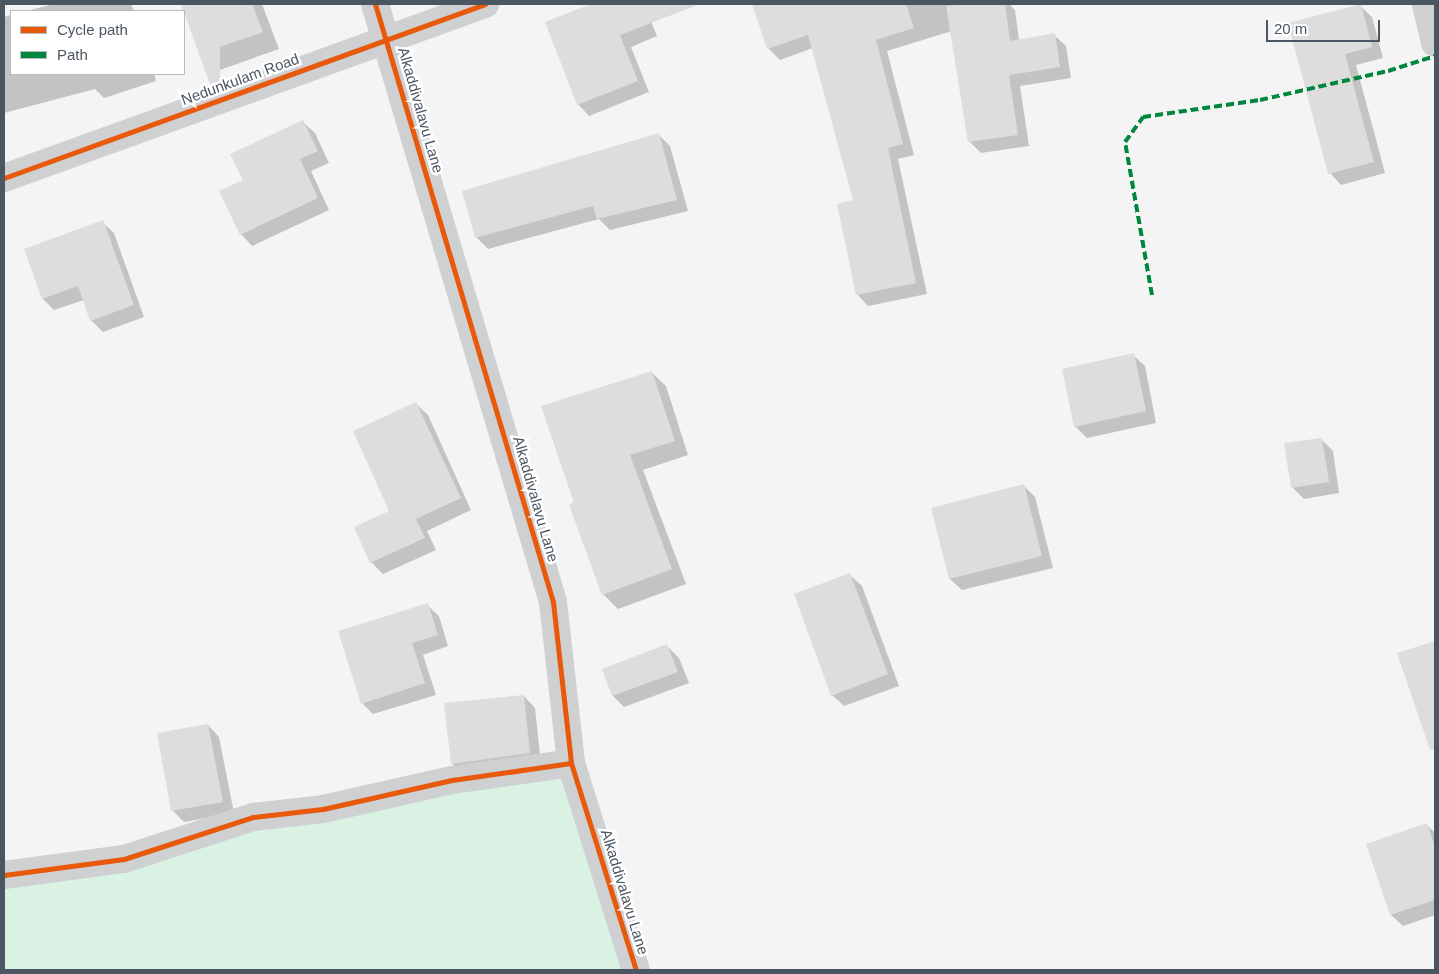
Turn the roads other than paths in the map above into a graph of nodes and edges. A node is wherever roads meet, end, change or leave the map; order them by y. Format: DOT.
graph roads {
  1 [pos="374,4"];
  2 [pos="485,4"];
  3 [pos="1426,4"];
  4 [pos="387,39"];
  5 [pos="1435,43"];
  6 [pos="4,178"];
  7 [pos="571,764"];
  8 [pos="4,875"];
  9 [pos="636,970"];
  1 -- 4 [label="street, Alkaddivalavu Lane"];
  2 -- 4 [label="street, Nedunkulam Road"];
  3 -- 5 [label="street"];
  4 -- 6 [label="street, Nedunkulam Road"];
  4 -- 7 [label="street, Alkaddivalavu Lane"];
  7 -- 8 [label="street"];
  7 -- 9 [label="street, Alkaddivalavu Lane"];
}
